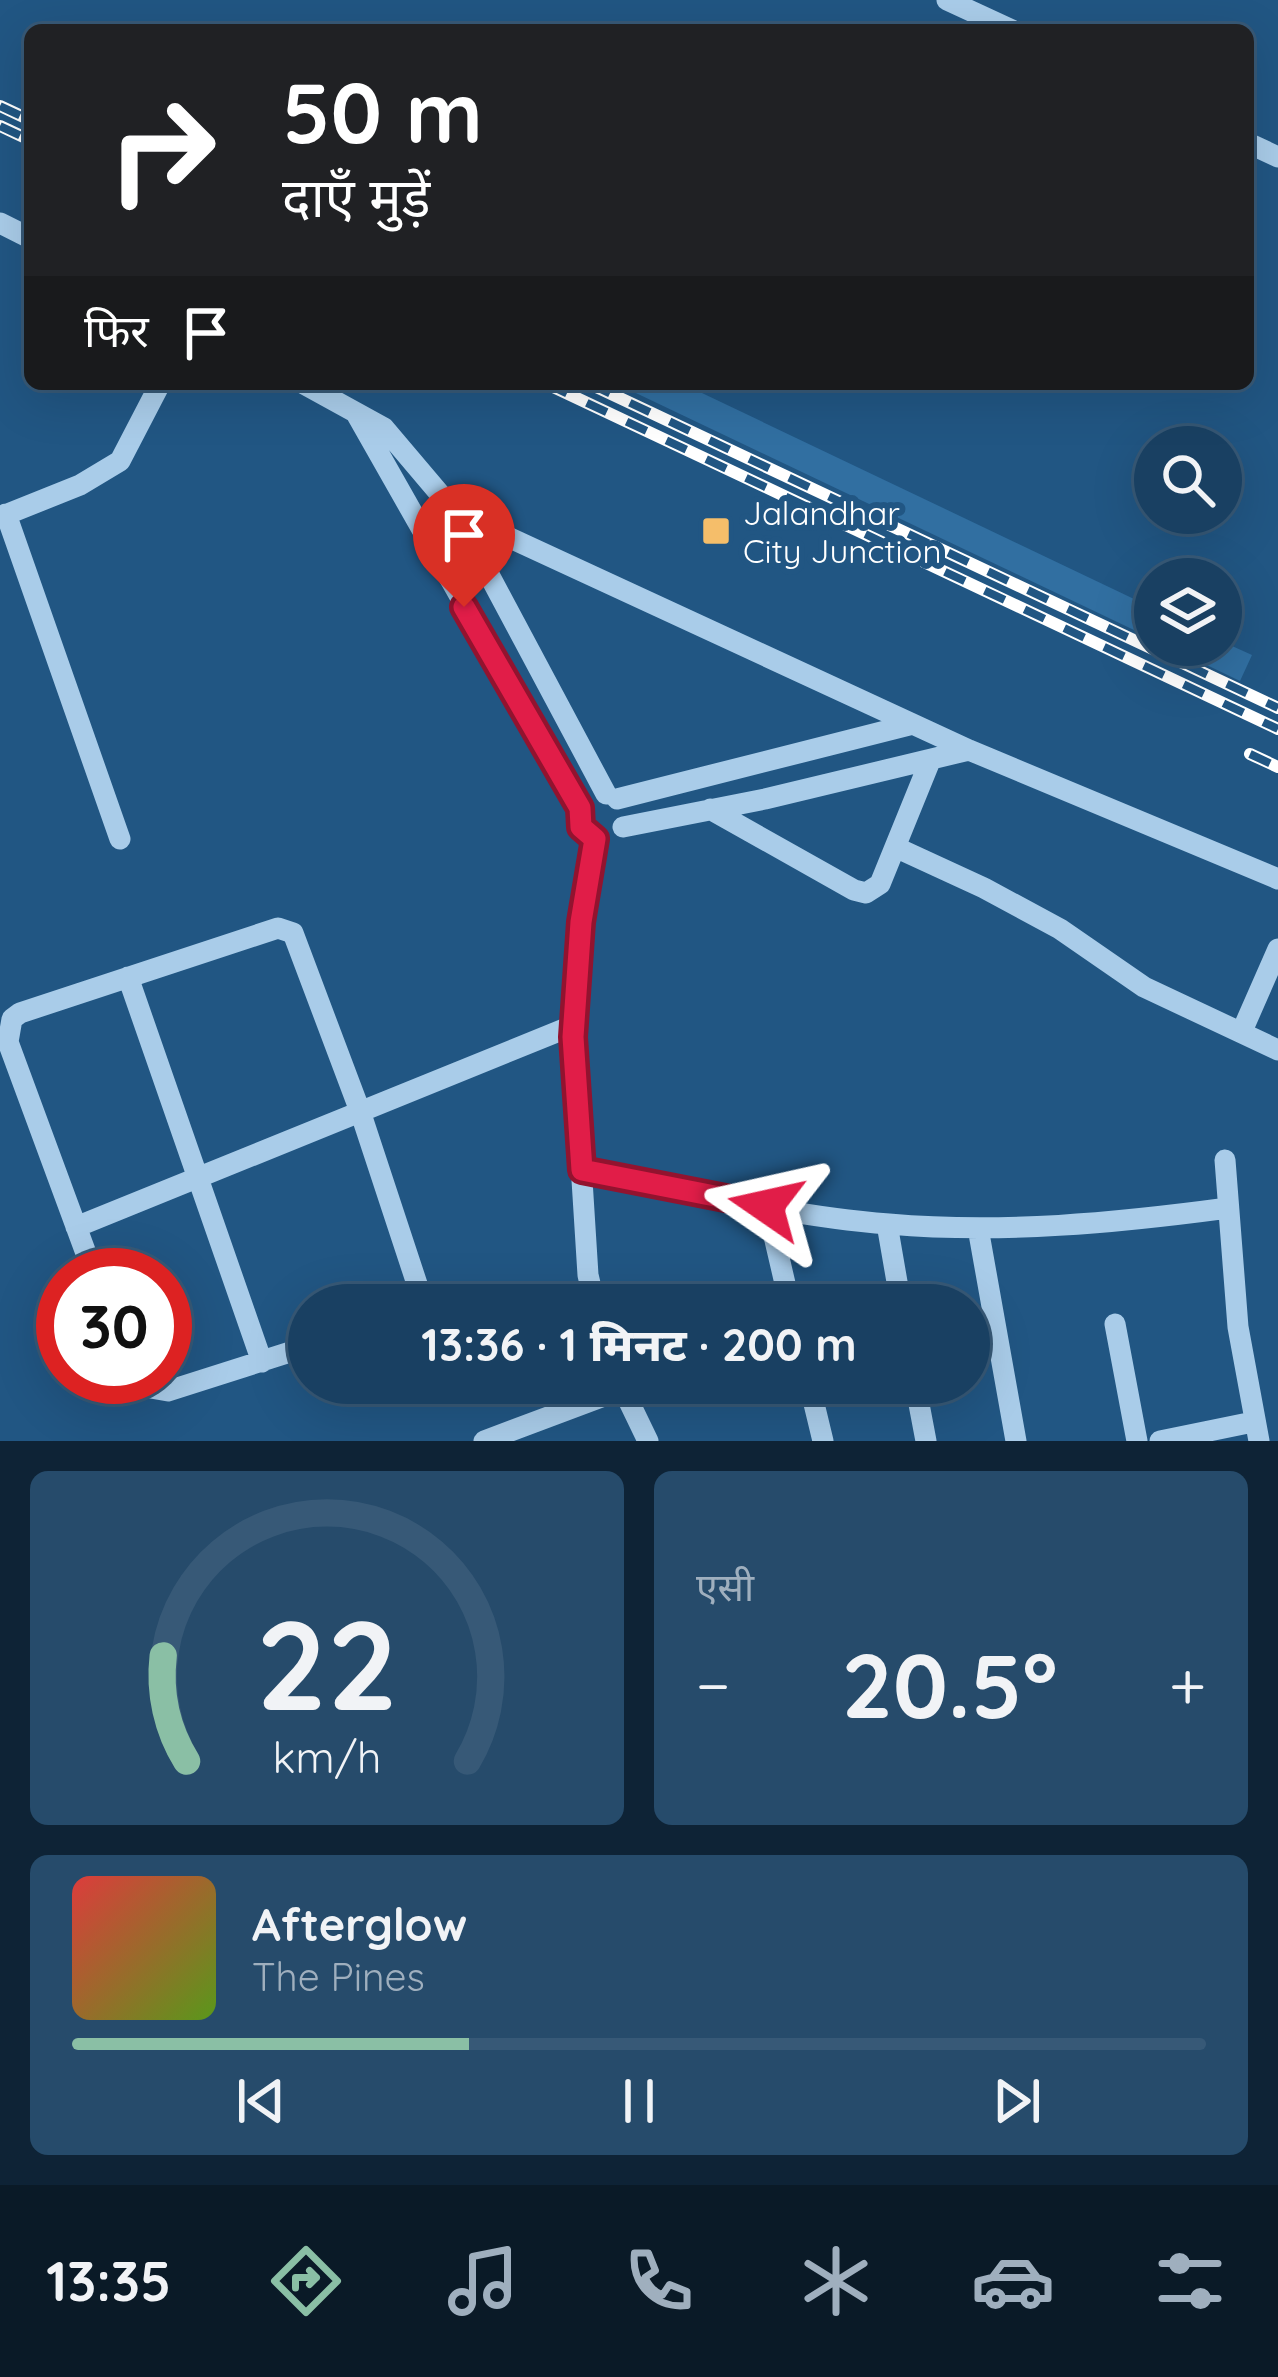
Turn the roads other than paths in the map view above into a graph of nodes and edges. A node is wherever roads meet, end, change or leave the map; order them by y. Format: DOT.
graph roads {
  1 [pos="947,0"];
  2 [pos="999,24"];
  3 [pos="157,390"];
  4 [pos="315,390"];
  5 [pos="357,414"];
  6 [pos="456,513"];
  7 [pos="3,516"];
  8 [pos="913,724"];
  9 [pos="969,750"];
  10 [pos="930,761"];
  11 [pos="612,797"];
  12 [pos="580,808"];
  13 [pos="710,809"];
  14 [pos="623,827"];
  15 [pos="120,839"];
  16 [pos="595,839"];
  17 [pos="895,847"];
  18 [pos="1278,880"];
  19 [pos="1278,949"];
  20 [pos="128,977"];
  21 [pos="574,1025"];
  22 [pos="1241,1031"];
  23 [pos="1278,1050"];
  24 [pos="360,1111"];
  25 [pos="1225,1160"];
  26 [pos="582,1170"];
  27 [pos="199,1174"];
  28 [pos="766,1206"];
  29 [pos="1228,1208"];
  30 [pos="887,1224"];
  31 [pos="76,1227"];
  32 [pos="978,1228"];
  33 [pos="84,1248"];
  34 [pos="417,1284"];
  35 [pos="590,1284"];
  36 [pos="785,1284"];
  37 [pos="898,1284"];
  38 [pos="1115,1324"];
  39 [pos="288,1353"];
  40 [pos="262,1362"];
  41 [pos="192,1384"];
  42 [pos="576,1404"];
  43 [pos="630,1404"];
  44 [pos="814,1404"];
  45 [pos="919,1404"];
  46 [pos="1256,1432"];
  47 [pos="484,1441"];
  48 [pos="648,1441"];
  49 [pos="823,1441"];
  50 [pos="926,1441"];
  51 [pos="1016,1441"];
  52 [pos="1137,1441"];
  53 [pos="1160,1441"];
  1 -- 2 [label="street"];
  3 -- 7 [label="street"];
  4 -- 5 [label="street"];
  5 -- 6 [label="street"];
  5 -- 12 [label="street"];
  6 -- 8 [label="street"];
  6 -- 11 [label="street"];
  7 -- 15 [label="street"];
  8 -- 9 [label="street"];
  8 -- 11 [label="street"];
  9 -- 10 [label="street"];
  9 -- 18 [label="street"];
  10 -- 13 [label="street"];
  10 -- 17 [label="street"];
  11 -- 12 [label="street"];
  11 -- 14 [label="street"];
  12 -- 16 [label="street"];
  13 -- 14 [label="street"];
  13 -- 17 [label="street"];
  14 -- 16 [label="street"];
  16 -- 21 [label="street"];
  17 -- 22 [label="street"];
  19 -- 22 [label="street"];
  20 -- 24 [label="street"];
  20 -- 27 [label="street"];
  20 -- 31 [label="street"];
  21 -- 24 [label="street"];
  21 -- 26 [label="street"];
  22 -- 23 [label="street"];
  24 -- 27 [label="street"];
  24 -- 34 [label="street"];
  25 -- 29 [label="street"];
  26 -- 28 [label="street"];
  26 -- 35 [label="street"];
  27 -- 31 [label="street"];
  27 -- 40 [label="street"];
  28 -- 30 [label="street"];
  28 -- 36 [label="street"];
  29 -- 32 [label="street"];
  29 -- 46 [label="street"];
  30 -- 32 [label="street"];
  30 -- 37 [label="street"];
  31 -- 33 [label="street"];
  32 -- 51 [label="street"];
  38 -- 52 [label="street"];
  39 -- 40 [label="street"];
  40 -- 41 [label="street"];
  42 -- 47 [label="street"];
  43 -- 48 [label="street"];
  44 -- 49 [label="street"];
  45 -- 50 [label="street"];
  46 -- 53 [label="street"];
}
